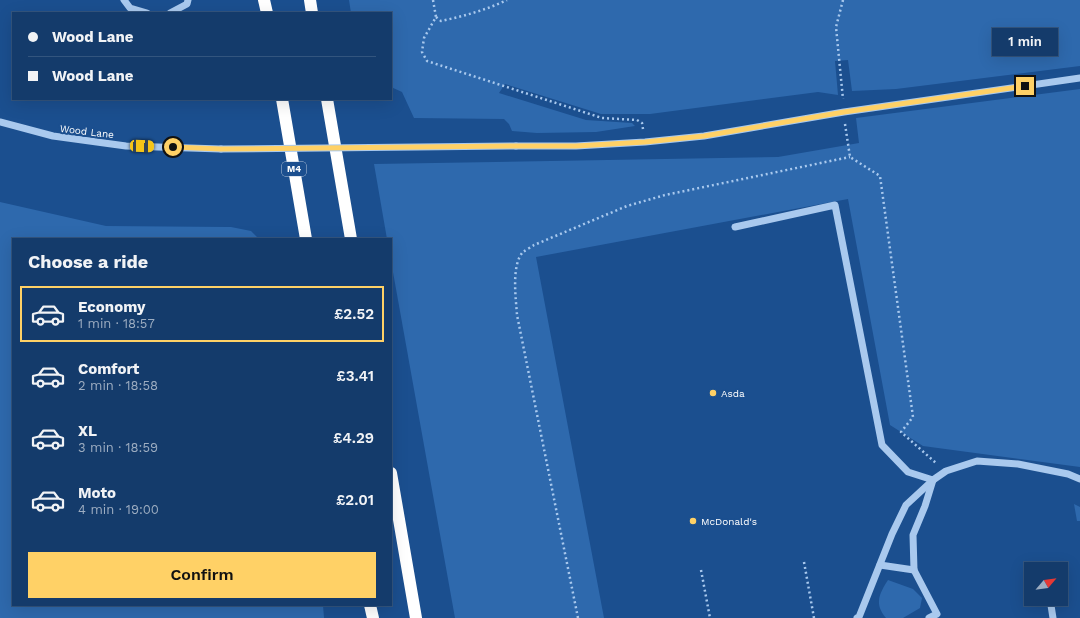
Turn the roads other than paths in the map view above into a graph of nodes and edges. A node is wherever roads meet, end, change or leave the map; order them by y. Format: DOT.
graph roads {
  1 [pos="124,0"];
  2 [pos="188,0"];
  3 [pos="264,0"];
  4 [pos="310,0"];
  5 [pos="144,12"];
  6 [pos="172,12"];
  7 [pos="267,12"];
  8 [pos="312,12"];
  9 [pos="1080,78"];
  10 [pos="282,100"];
  11 [pos="327,100"];
  12 [pos="0,122"];
  13 [pos="735,227"];
  14 [pos="306,238"];
  15 [pos="351,238"];
  16 [pos="392,479"];
  17 [pos="1080,479"];
  18 [pos="933,480"];
  19 [pos="880,566"];
  20 [pos="914,570"];
  21 [pos="370,606"];
  22 [pos="1051,606"];
  23 [pos="373,618"];
  24 [pos="416,618"];
  25 [pos="860,618"];
  26 [pos="929,618"];
  27 [pos="1053,618"];
  1 -- 5 [label="street"];
  2 -- 6 [label="street"];
  3 -- 7 [label="highway"];
  4 -- 8 [label="highway"];
  9 -- 12 [label="street, Wood Lane, bridge"];
  10 -- 14 [label="highway, M4"];
  11 -- 15 [label="highway"];
  13 -- 18 [label="street"];
  16 -- 24 [label="highway"];
  17 -- 18 [label="street"];
  18 -- 19 [label="street"];
  18 -- 20 [label="street"];
  19 -- 20 [label="street"];
  19 -- 25 [label="street"];
  20 -- 26 [label="street"];
  21 -- 23 [label="highway"];
  22 -- 27 [label="street"];
}
